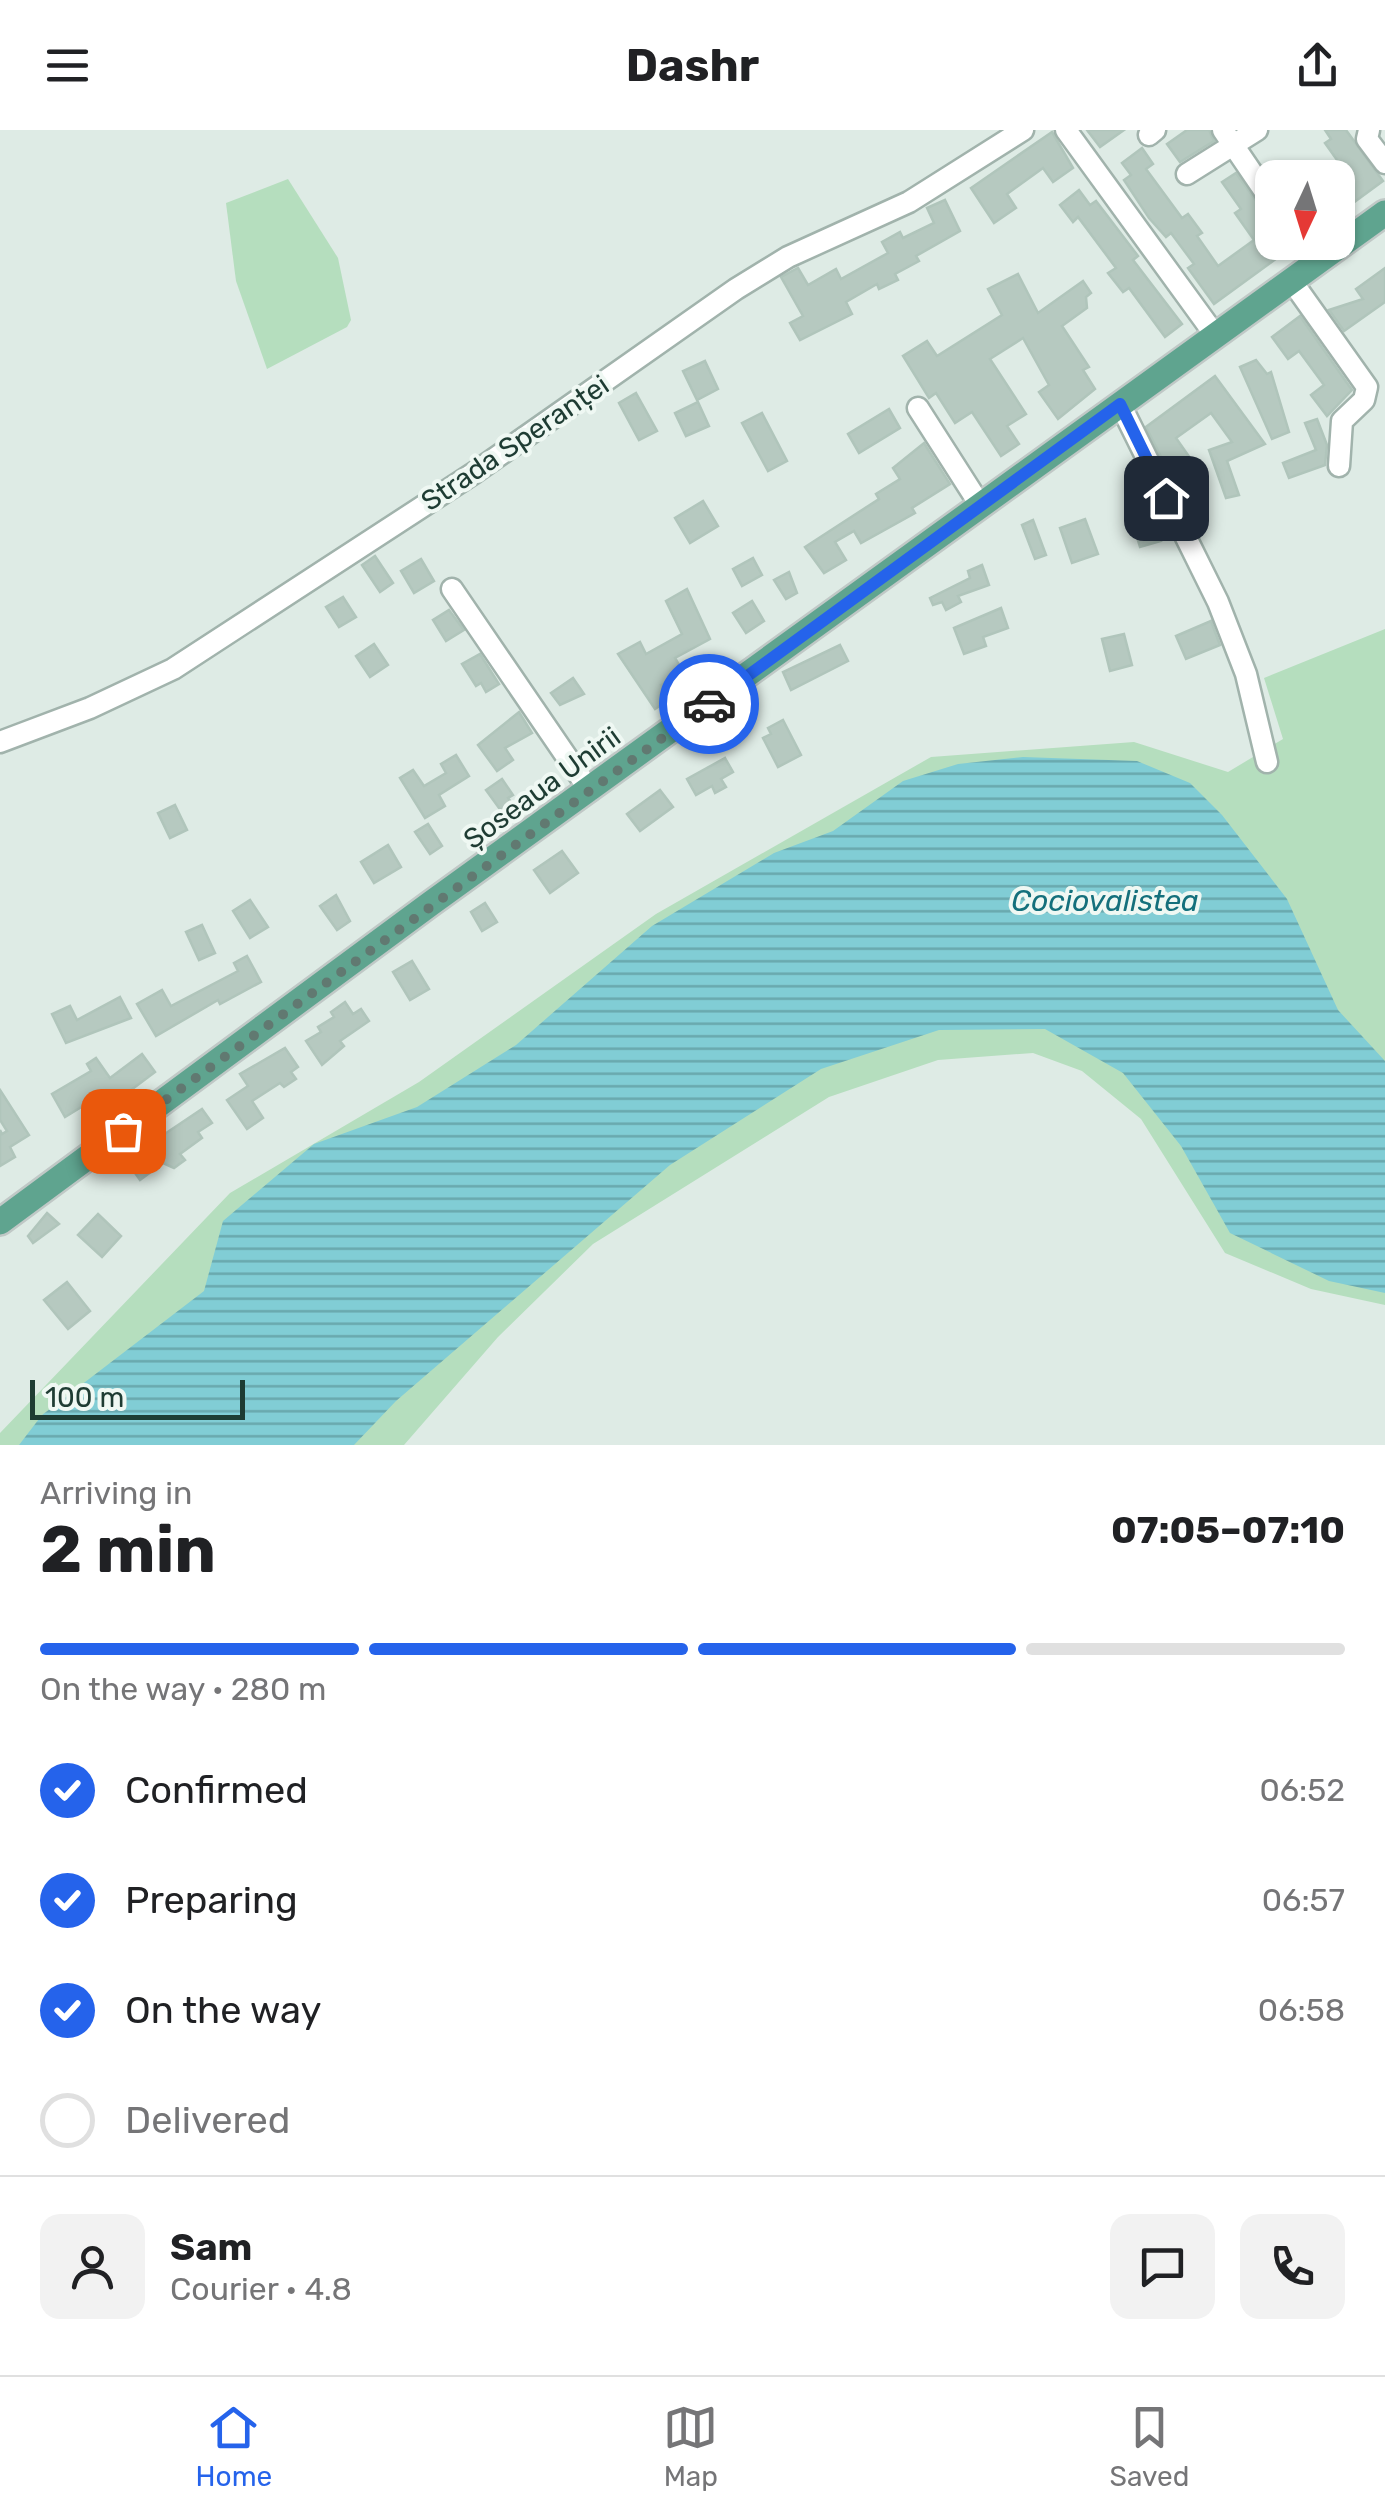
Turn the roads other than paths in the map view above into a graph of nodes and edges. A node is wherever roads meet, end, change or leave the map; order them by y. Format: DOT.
graph roads {
  1 [pos="1024,130"];
  2 [pos="1066,130"];
  3 [pos="1257,130"];
  4 [pos="1369,130"];
  5 [pos="1228,137"];
  6 [pos="1385,163"];
  7 [pos="1187,174"];
  8 [pos="1255,177"];
  9 [pos="1385,212"];
  10 [pos="1355,227"];
  11 [pos="1302,260"];
  12 [pos="1291,280"];
  13 [pos="1215,336"];
  14 [pos="1120,404"];
  15 [pos="918,408"];
  16 [pos="1339,466"];
  17 [pos="980,505"];
  18 [pos="452,589"];
  19 [pos="0,742"];
  20 [pos="1267,762"];
  21 [pos="590,791"];
  22 [pos="0,1222"];
  1 -- 19 [label="street, Strada Speranței"];
  2 -- 13 [label="street"];
  3 -- 5 [label="street"];
  4 -- 6 [label="street"];
  5 -- 7 [label="street"];
  5 -- 8 [label="street"];
  9 -- 10 [label="main road, Șoseaua Unirii"];
  11 -- 12 [label="main road, Șoseaua Unirii"];
  12 -- 13 [label="main road, Șoseaua Unirii"];
  12 -- 16 [label="street"];
  13 -- 14 [label="main road, Șoseaua Unirii"];
  14 -- 17 [label="main road, Șoseaua Unirii"];
  14 -- 20 [label="street"];
  15 -- 17 [label="street"];
  17 -- 21 [label="main road, Șoseaua Unirii"];
  18 -- 21 [label="street"];
  21 -- 22 [label="main road, Șoseaua Unirii"];
}
